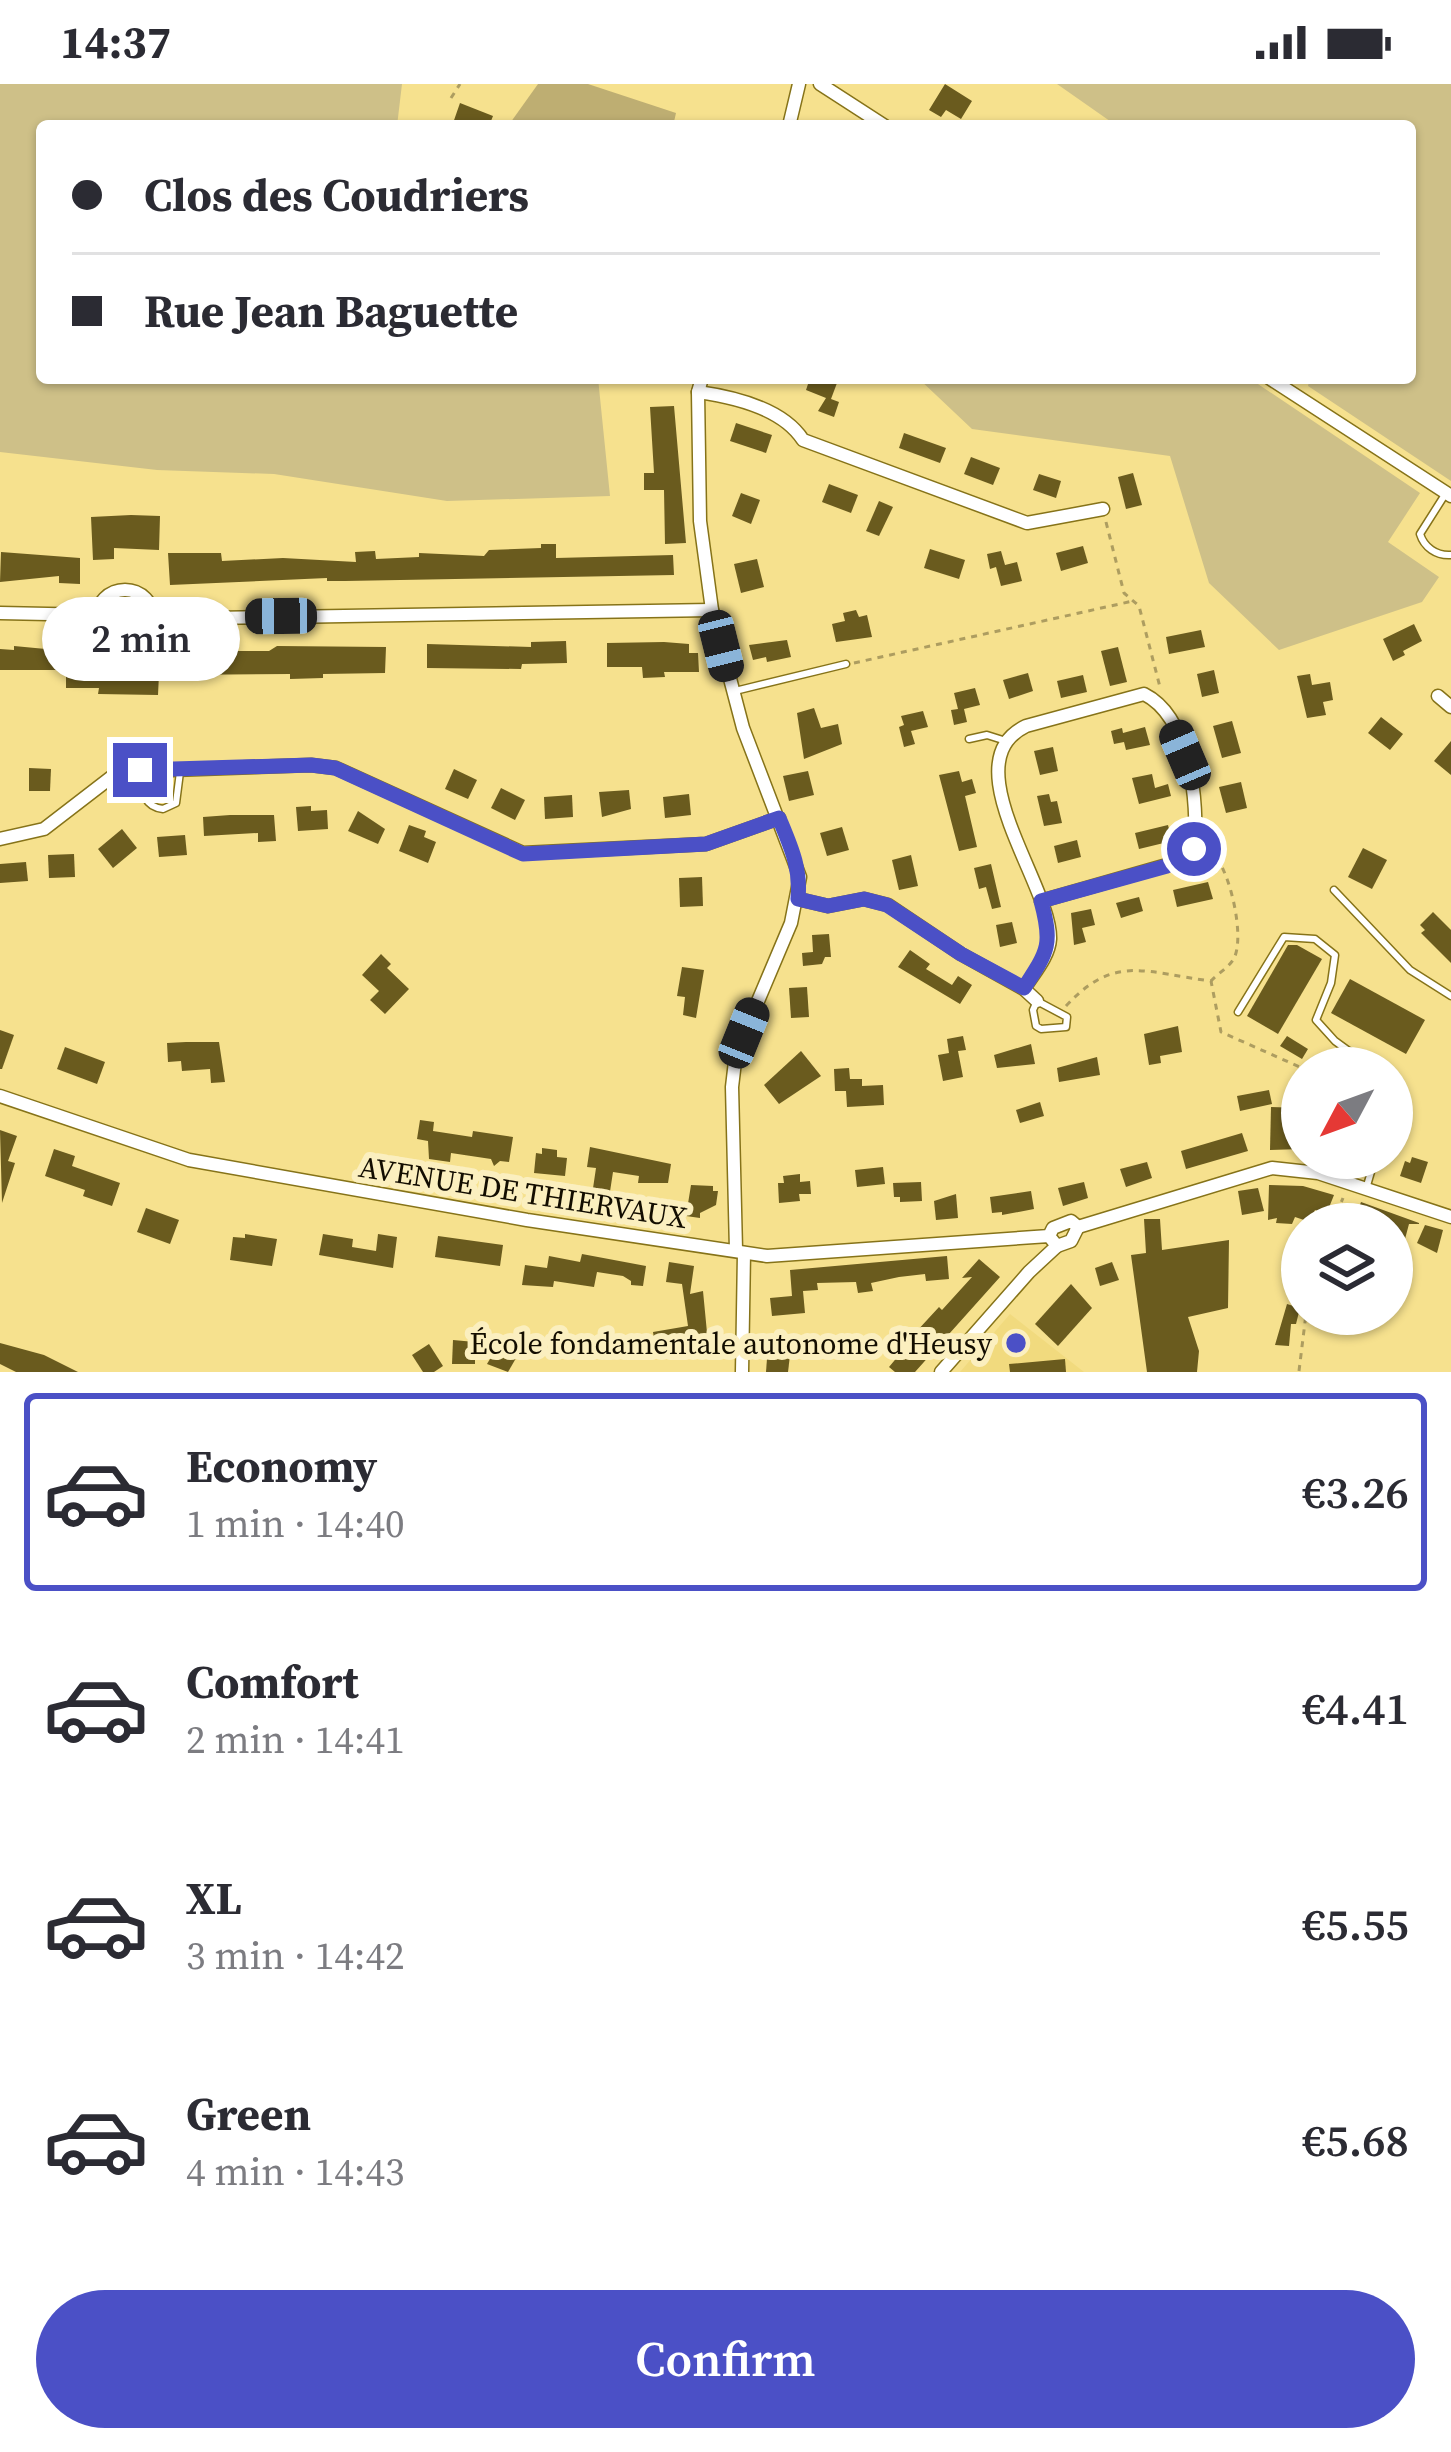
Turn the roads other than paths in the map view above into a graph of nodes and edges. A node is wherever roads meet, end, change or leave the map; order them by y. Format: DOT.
graph roads {
  1 [pos="799,84"];
  2 [pos="820,84"];
  3 [pos="790,120"];
  4 [pos="876,120"];
  5 [pos="1278,384"];
  6 [pos="700,385"];
  7 [pos="1449,495"];
  8 [pos="1102,509"];
  9 [pos="1451,555"];
  10 [pos="712,610"];
  11 [pos="0,613"];
  12 [pos="96,615"];
  13 [pos="154,619"];
  14 [pos="846,664"];
  15 [pos="732,692"];
  16 [pos="1438,696"];
  17 [pos="1451,706"];
  18 [pos="969,739"];
  19 [pos="1006,741"];
  20 [pos="180,769"];
  21 [pos="140,770"];
  22 [pos="779,818"];
  23 [pos="0,838"];
  24 [pos="1334,890"];
  25 [pos="798,899"];
  26 [pos="1041,901"];
  27 [pos="1024,988"];
  28 [pos="1451,996"];
  29 [pos="1037,1001"];
  30 [pos="1238,1012"];
  31 [pos="1343,1047"];
  32 [pos="0,1096"];
  33 [pos="1369,1179"];
  34 [pos="1366,1189"];
  35 [pos="1451,1217"];
  36 [pos="1053,1241"];
  37 [pos="740,1251"];
  38 [pos="742,1372"];
  39 [pos="940,1372"];
  1 -- 3 [label="street"];
  2 -- 4 [label="street"];
  5 -- 7 [label="street"];
  6 -- 8 [label="street"];
  6 -- 10 [label="street"];
  7 -- 9 [label="lane"];
  10 -- 13 [label="street"];
  10 -- 15 [label="street"];
  11 -- 12 [label="street"];
  12 -- 13 [label="street"];
  12 -- 13 [label="street"];
  14 -- 15 [label="lane"];
  15 -- 22 [label="street"];
  16 -- 17 [label="street"];
  18 -- 19 [label="lane"];
  19 -- 26 [label="street"];
  19 -- 26 [label="street"];
  20 -- 21 [label="street"];
  20 -- 21 [label="lane"];
  20 -- 22 [label="street"];
  21 -- 23 [label="street"];
  22 -- 25 [label="street"];
  24 -- 28 [label="lane"];
  25 -- 27 [label="street"];
  25 -- 37 [label="street"];
  26 -- 27 [label="street"];
  27 -- 29 [label="street"];
  29 -- 29 [label="lane"];
  30 -- 31 [label="lane"];
  32 -- 37 [label="street, AVENUE DE THIERVAUX"];
  33 -- 34 [label="lane"];
  34 -- 35 [label="street, AVENUE DE THIERVAUX"];
  34 -- 36 [label="street, AVENUE DE THIERVAUX"];
  36 -- 37 [label="street, AVENUE DE THIERVAUX"];
  36 -- 39 [label="street"];
  37 -- 38 [label="street"];
}
